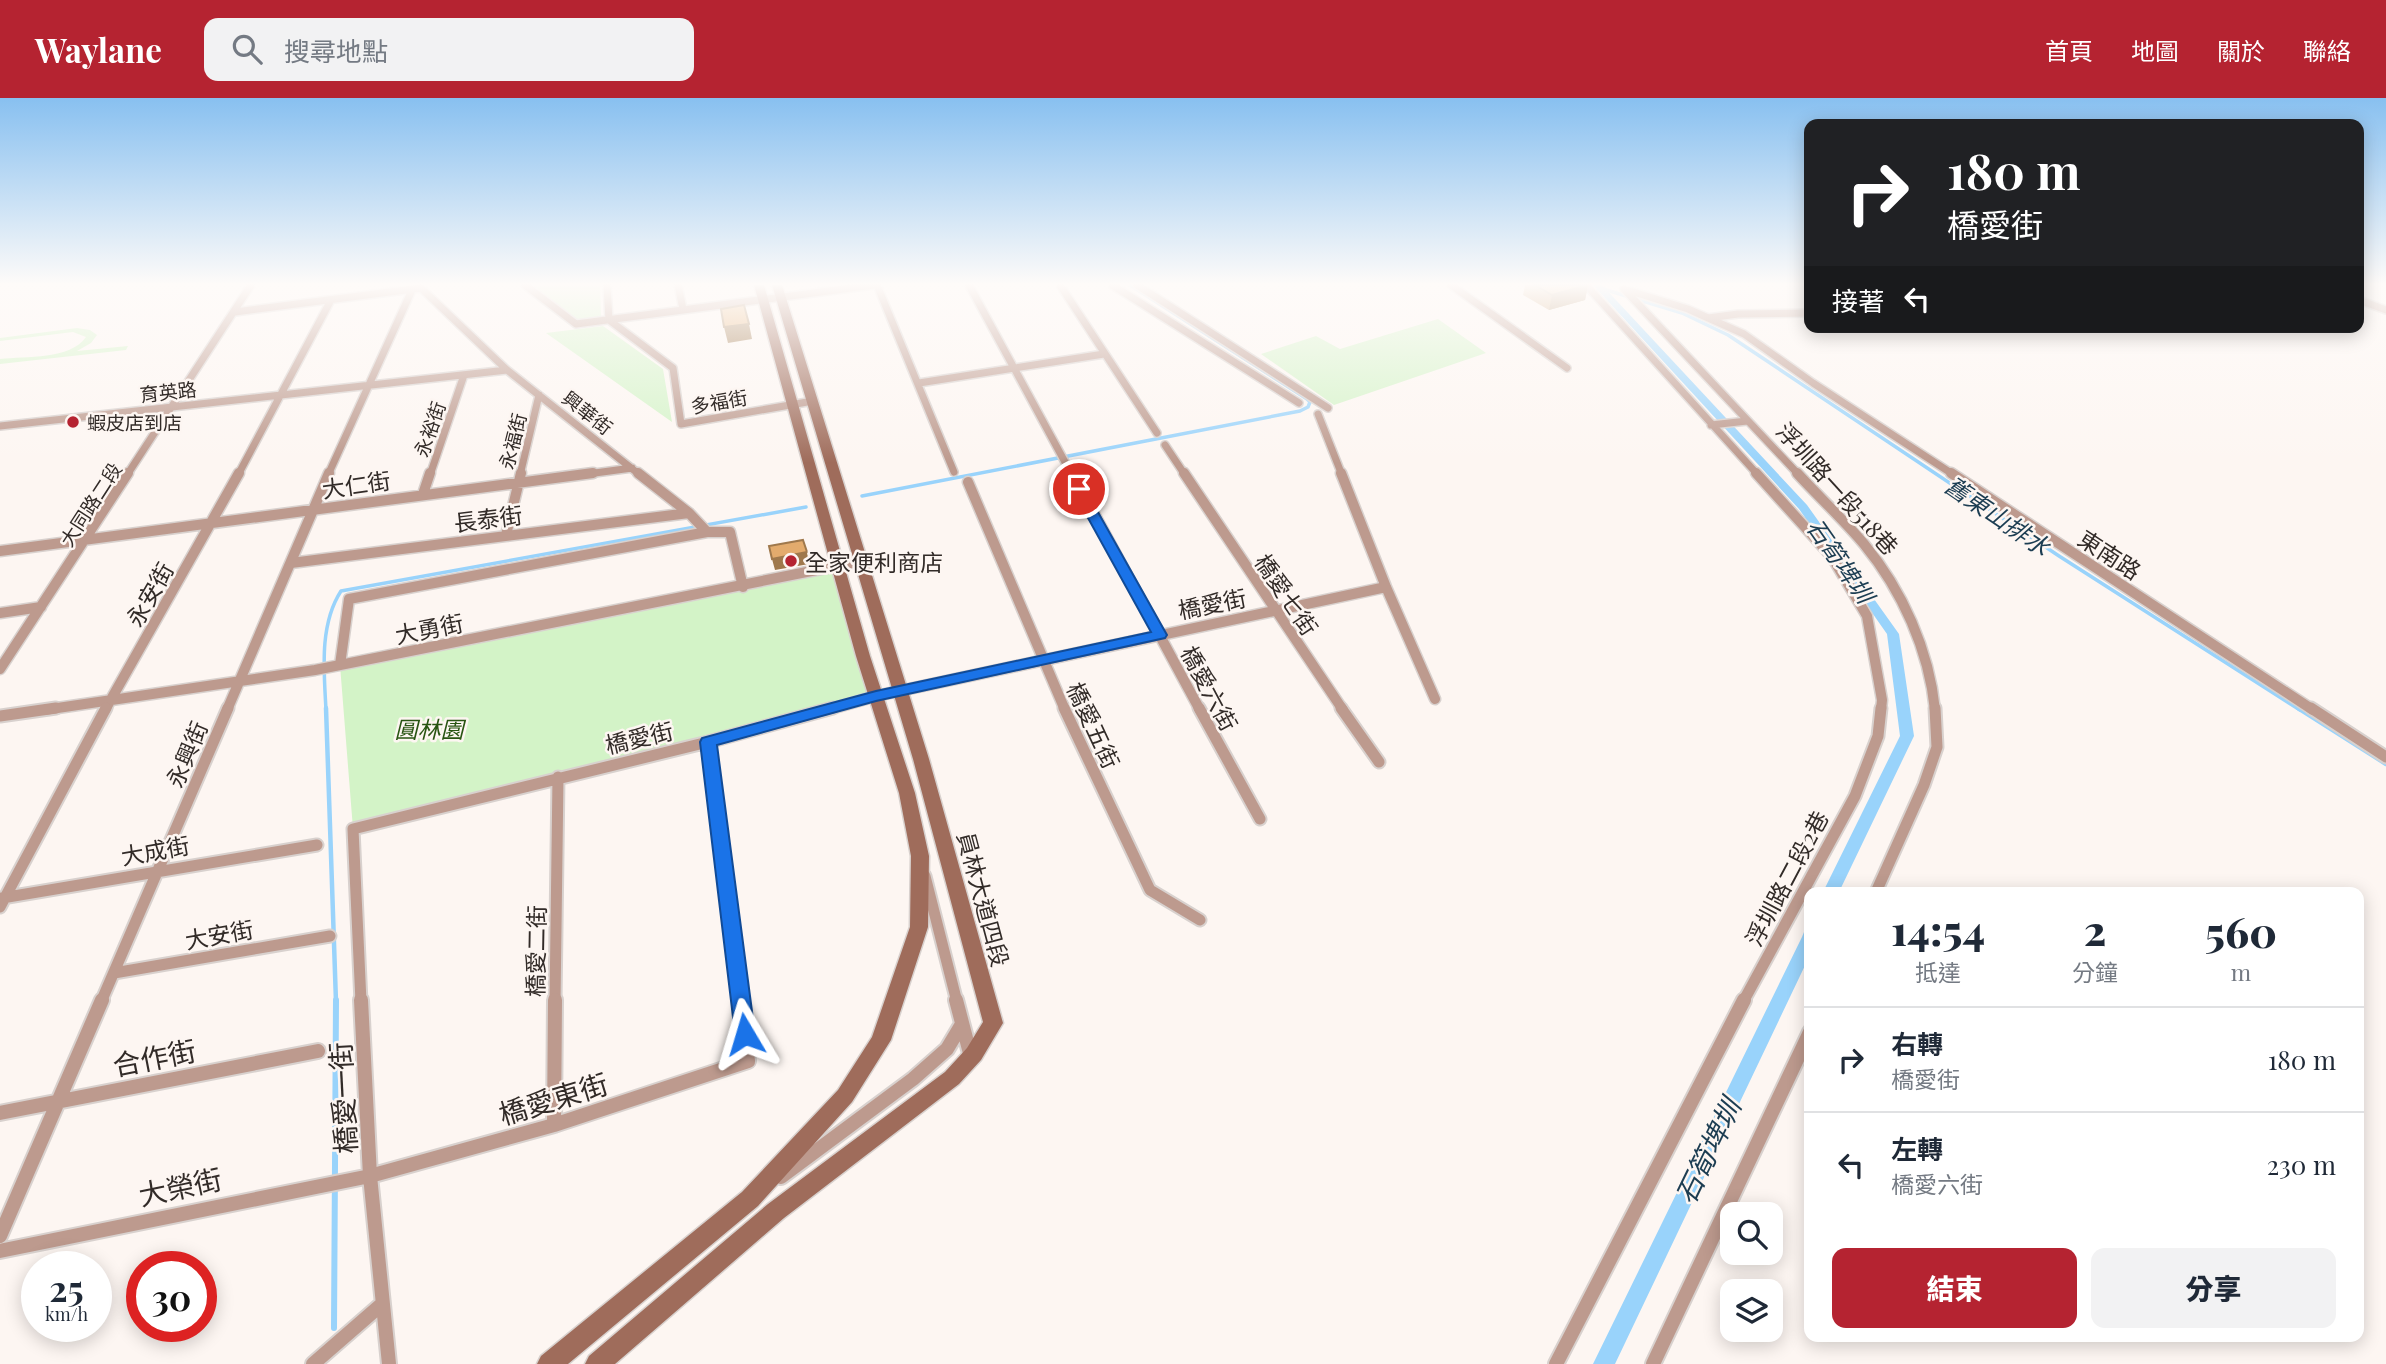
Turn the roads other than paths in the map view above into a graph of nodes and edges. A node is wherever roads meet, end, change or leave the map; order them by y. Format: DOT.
graph roads {
  1 [pos="213,344"];
  2 [pos="306,344"];
  3 [pos="388,344"];
  4 [pos="478,344"];
  5 [pos="640,344"];
  6 [pos="775,344"];
  7 [pos="795,344"];
  8 [pos="902,344"];
  9 [pos="1000,344"];
  10 [pos="1098,344"];
  11 [pos="1206,344"];
  12 [pos="1229,344"];
  13 [pos="1534,344"];
  14 [pos="1639,344"];
  15 [pos="1675,344"];
  16 [pos="1758,344"];
  17 [pos="1104,354"];
  18 [pos="1012,368"];
  19 [pos="1567,368"];
  20 [pos="507,370"];
  21 [pos="464,374"];
  22 [pos="919,383"];
  23 [pos="367,385"];
  24 [pos="278,395"];
  25 [pos="540,395"];
  26 [pos="813,401"];
  27 [pos="1299,403"];
  28 [pos="791,404"];
  29 [pos="171,407"];
  30 [pos="555,408"];
  31 [pos="1328,408"];
  32 [pos="535,414"];
  33 [pos="1318,414"];
  34 [pos="1746,421"];
  35 [pos="1711,425"];
  36 [pos="0,426"];
  37 [pos="1157,433"];
  38 [pos="1166,445"];
  39 [pos="632,468"];
  40 [pos="954,472"];
  41 [pos="968,482"];
  42 [pos="519,483"];
  43 [pos="423,494"];
  44 [pos="314,509"];
  45 [pos="689,513"];
  46 [pos="213,521"];
  47 [pos="704,529"];
  48 [pos="506,535"];
  49 [pos="86,538"];
  50 [pos="0,551"];
  51 [pos="862,561"];
  52 [pos="291,563"];
  53 [pos="837,566"];
  54 [pos="743,587"];
  55 [pos="1386,587"];
  56 [pos="41,607"];
  57 [pos="1275,612"];
  58 [pos="0,613"];
  59 [pos="1160,635"];
  60 [pos="1043,662"];
  61 [pos="336,666"];
  62 [pos="0,669"];
  63 [pos="241,681"];
  64 [pos="900,692"];
  65 [pos="876,696"];
  66 [pos="111,699"];
  67 [pos="1435,699"];
  68 [pos="0,716"];
  69 [pos="708,742"];
  70 [pos="2386,757"];
  71 [pos="1379,762"];
  72 [pos="558,777"];
  73 [pos="1260,819"];
  74 [pos="353,829"];
  75 [pos="317,845"];
  76 [pos="920,856"];
  77 [pos="159,870"];
  78 [pos="1805,887"];
  79 [pos="1878,887"];
  80 [pos="1804,890"];
  81 [pos="2,901"];
  82 [pos="1200,920"];
  83 [pos="330,936"];
  84 [pos="114,973"];
  85 [pos="962,1024"];
  86 [pos="1804,1045"];
  87 [pos="318,1051"];
  88 [pos="971,1057"];
  89 [pos="59,1100"];
  90 [pos="0,1113"];
  91 [pos="554,1125"];
  92 [pos="370,1175"];
  93 [pos="750,1199"];
  94 [pos="0,1236"];
  95 [pos="0,1251"];
  96 [pos="382,1304"];
  97 [pos="313,1364"];
  98 [pos="389,1364"];
  99 [pos="549,1364"];
  100 [pos="597,1364"];
  101 [pos="1556,1364"];
  102 [pos="1653,1364"];
  1 -- 29 [label="street, 大同路二段"];
  2 -- 24 [label="street, 永安街"];
  3 -- 23 [label="street, 永興街"];
  4 -- 20 [label="street, 興華街"];
  5 -- 28 [label="street, 多福街"];
  6 -- 28 [label="main road"];
  7 -- 26 [label="main road, 員林大道四段"];
  8 -- 22 [label="street"];
  9 -- 18 [label="street, 橋愛六街"];
  10 -- 17 [label="street"];
  11 -- 27 [label="street"];
  12 -- 31 [label="street"];
  13 -- 19 [label="street"];
  14 -- 35 [label="street, 浮圳路二段2巷"];
  15 -- 34 [label="street, 浮圳路一段518巷"];
  16 -- 70 [label="street, 東南路"];
  17 -- 18 [label="street"];
  17 -- 37 [label="street"];
  18 -- 22 [label="street"];
  18 -- 59 [label="street, 橋愛六街"];
  20 -- 21 [label="street, 育英路"];
  20 -- 25 [label="street, 興華街"];
  21 -- 23 [label="street, 育英路"];
  21 -- 43 [label="street, 永裕街"];
  22 -- 40 [label="street"];
  23 -- 24 [label="street, 育英路"];
  23 -- 44 [label="street, 永興街"];
  24 -- 29 [label="street, 育英路"];
  24 -- 46 [label="street, 永安街"];
  25 -- 30 [label="street, 興華街"];
  25 -- 32 [label="street, 永福街"];
  26 -- 28 [label="street, 多福街"];
  26 -- 51 [label="main road, 員林大道四段"];
  28 -- 53 [label="main road"];
  29 -- 36 [label="street, 育英路"];
  29 -- 49 [label="street, 大同路二段"];
  30 -- 32 [label="street"];
  30 -- 39 [label="street, 興華街"];
  32 -- 42 [label="street, 永福街"];
  33 -- 55 [label="street"];
  34 -- 35 [label="street"];
  34 -- 79 [label="street, 浮圳路一段518巷"];
  35 -- 78 [label="street, 浮圳路二段2巷"];
  38 -- 57 [label="street, 橋愛七街"];
  39 -- 42 [label="street, 大仁街"];
  39 -- 45 [label="street, 興華街"];
  41 -- 60 [label="street, 橋愛五街"];
  42 -- 43 [label="street, 大仁街"];
  42 -- 48 [label="street, 永福街"];
  43 -- 44 [label="street, 大仁街"];
  44 -- 46 [label="street, 大仁街"];
  44 -- 52 [label="street, 永興街"];
  45 -- 47 [label="street, 興華街"];
  45 -- 48 [label="street, 長泰街"];
  46 -- 49 [label="street, 大仁街"];
  46 -- 66 [label="street, 永安街"];
  47 -- 54 [label="street"];
  47 -- 61 [label="street"];
  48 -- 52 [label="street, 長泰街"];
  49 -- 50 [label="street, 大仁街"];
  49 -- 56 [label="street, 大同路二段"];
  51 -- 53 [label="street, 大勇街"];
  51 -- 64 [label="main road, 員林大道四段"];
  52 -- 63 [label="street, 永興街"];
  53 -- 54 [label="street, 大勇街"];
  53 -- 65 [label="main road"];
  54 -- 61 [label="street, 大勇街"];
  55 -- 57 [label="street, 橋愛街"];
  55 -- 67 [label="street"];
  56 -- 58 [label="street"];
  56 -- 62 [label="street, 大同路二段"];
  57 -- 59 [label="street, 橋愛街"];
  57 -- 71 [label="street, 橋愛七街"];
  59 -- 60 [label="street, 橋愛街"];
  59 -- 73 [label="street, 橋愛六街"];
  60 -- 64 [label="street, 橋愛街"];
  60 -- 82 [label="street, 橋愛五街"];
  61 -- 63 [label="street, 大勇街"];
  63 -- 66 [label="street, 大勇街"];
  63 -- 77 [label="street, 永興街"];
  64 -- 65 [label="street, 橋愛街"];
  64 -- 88 [label="main road, 員林大道四段"];
  65 -- 69 [label="street, 橋愛街"];
  65 -- 76 [label="main road"];
  66 -- 68 [label="street, 大勇街"];
  66 -- 81 [label="street, 永安街"];
  69 -- 72 [label="street, 橋愛街"];
  69 -- 91 [label="street, 橋愛東街"];
  72 -- 74 [label="street, 橋愛街"];
  72 -- 91 [label="street, 橋愛二街"];
  74 -- 92 [label="street, 橋愛一街"];
  75 -- 77 [label="street, 大成街"];
  76 -- 85 [label="street"];
  76 -- 93 [label="main road"];
  77 -- 81 [label="street, 大成街"];
  77 -- 84 [label="street, 永興街"];
  80 -- 101 [label="street, 浮圳路二段2巷"];
  83 -- 84 [label="street, 大安街"];
  84 -- 89 [label="street, 永興街"];
  85 -- 88 [label="street"];
  85 -- 93 [label="street"];
  86 -- 102 [label="street"];
  87 -- 89 [label="street, 合作街"];
  88 -- 100 [label="main road, 員林大道四段"];
  89 -- 90 [label="street, 合作街"];
  89 -- 94 [label="street, 永興街"];
  91 -- 92 [label="street, 橋愛東街"];
  92 -- 95 [label="street, 大榮街"];
  92 -- 96 [label="street, 橋愛一街"];
  93 -- 99 [label="main road"];
  96 -- 97 [label="street"];
  96 -- 98 [label="street, 橋愛一街"];
}
